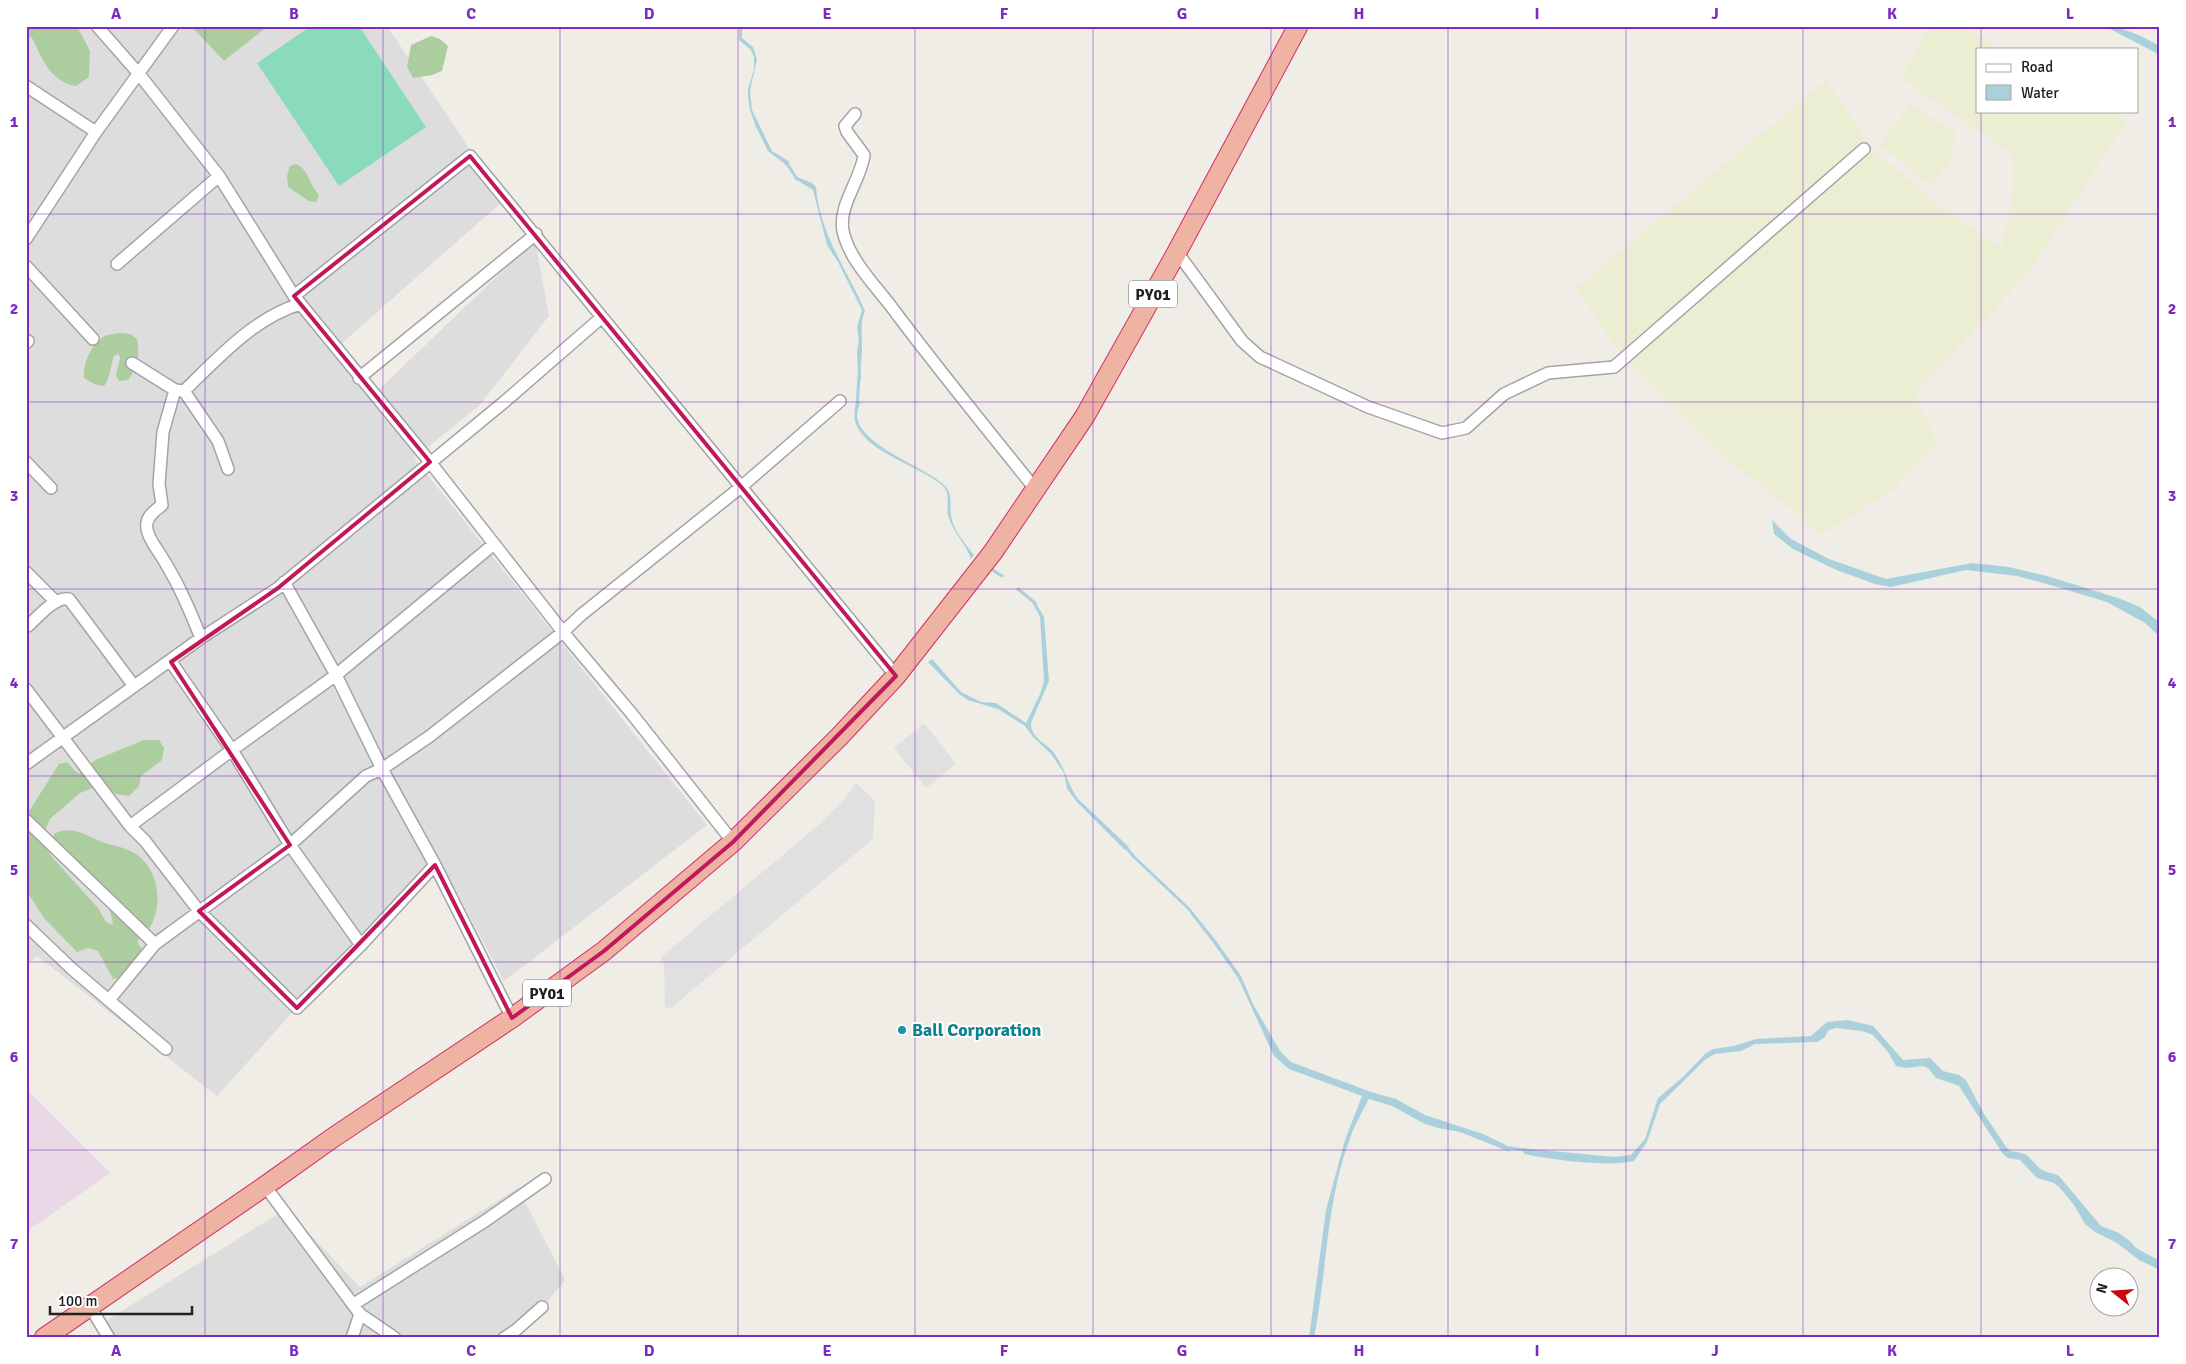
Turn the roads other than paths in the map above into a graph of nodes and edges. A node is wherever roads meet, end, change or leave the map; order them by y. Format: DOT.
graph roads {
  1 [pos="97,26"];
  2 [pos="172,26"];
  3 [pos="1298,26"];
  4 [pos="140,74"];
  5 [pos="26,86"];
  6 [pos="855,114"];
  7 [pos="96,132"];
  8 [pos="1864,149"];
  9 [pos="219,176"];
  10 [pos="536,234"];
  11 [pos="26,239"];
  12 [pos="1177,252"];
  13 [pos="117,264"];
  14 [pos="26,266"];
  15 [pos="297,300"];
  16 [pos="602,317"];
  17 [pos="93,339"];
  18 [pos="132,363"];
  19 [pos="359,378"];
  20 [pos="180,390"];
  21 [pos="840,400"];
  22 [pos="26,462"];
  23 [pos="430,462"];
  24 [pos="228,469"];
  25 [pos="741,487"];
  26 [pos="51,488"];
  27 [pos="1036,490"];
  28 [pos="494,544"];
  29 [pos="26,572"];
  30 [pos="284,582"];
  31 [pos="56,602"];
  32 [pos="28,626"];
  33 [pos="563,632"];
  34 [pos="201,638"];
  35 [pos="170,662"];
  36 [pos="336,675"];
  37 [pos="896,676"];
  38 [pos="134,686"];
  39 [pos="26,689"];
  40 [pos="63,738"];
  41 [pos="232,750"];
  42 [pos="26,764"];
  43 [pos="382,769"];
  44 [pos="26,820"];
  45 [pos="130,826"];
  46 [pos="733,842"];
  47 [pos="290,845"];
  48 [pos="435,865"];
  49 [pos="199,911"];
  50 [pos="26,925"];
  51 [pos="155,944"];
  52 [pos="361,945"];
  53 [pos="109,1000"];
  54 [pos="512,1018"];
  55 [pos="166,1049"];
  56 [pos="545,1179"];
  57 [pos="266,1186"];
  58 [pos="89,1305"];
  59 [pos="542,1307"];
  60 [pos="357,1309"];
  61 [pos="44,1338"];
  62 [pos="109,1338"];
  63 [pos="352,1338"];
  64 [pos="395,1338"];
  65 [pos="504,1338"];
  1 -- 4 [label="street"];
  2 -- 4 [label="street"];
  3 -- 12 [label="highway, PY01"];
  4 -- 7 [label="street"];
  4 -- 9 [label="street"];
  5 -- 7 [label="street"];
  6 -- 27 [label="street"];
  7 -- 11 [label="street"];
  8 -- 12 [label="street"];
  9 -- 13 [label="street"];
  9 -- 15 [label="street"];
  10 -- 15 [label="street"];
  10 -- 16 [label="street"];
  10 -- 19 [label="street"];
  12 -- 27 [label="highway, PY01"];
  14 -- 17 [label="street"];
  15 -- 19 [label="street"];
  15 -- 20 [label="street"];
  16 -- 23 [label="street"];
  16 -- 25 [label="street"];
  18 -- 20 [label="street"];
  19 -- 23 [label="street"];
  20 -- 24 [label="street"];
  20 -- 34 [label="street"];
  21 -- 25 [label="street"];
  22 -- 26 [label="street"];
  23 -- 28 [label="street"];
  23 -- 30 [label="street"];
  25 -- 33 [label="street"];
  25 -- 37 [label="street"];
  27 -- 37 [label="highway, PY01"];
  28 -- 33 [label="street"];
  28 -- 36 [label="street"];
  29 -- 31 [label="street"];
  30 -- 34 [label="street"];
  30 -- 36 [label="street"];
  31 -- 32 [label="street"];
  31 -- 38 [label="street"];
  33 -- 43 [label="street"];
  33 -- 46 [label="street"];
  34 -- 35 [label="street"];
  35 -- 38 [label="street"];
  35 -- 41 [label="street"];
  36 -- 41 [label="street"];
  36 -- 43 [label="street"];
  37 -- 46 [label="highway, PY01"];
  38 -- 40 [label="street"];
  39 -- 40 [label="street"];
  40 -- 42 [label="street"];
  40 -- 45 [label="street"];
  41 -- 45 [label="street"];
  41 -- 47 [label="street"];
  43 -- 47 [label="street"];
  43 -- 48 [label="street"];
  44 -- 51 [label="street"];
  45 -- 49 [label="street"];
  46 -- 54 [label="highway, PY01"];
  47 -- 49 [label="street"];
  47 -- 52 [label="street"];
  48 -- 52 [label="street"];
  48 -- 54 [label="street"];
  49 -- 51 [label="street"];
  49 -- 52 [label="street"];
  50 -- 53 [label="street"];
  51 -- 53 [label="street"];
  53 -- 55 [label="street"];
  54 -- 57 [label="highway, PY01"];
  56 -- 60 [label="street"];
  57 -- 58 [label="highway, PY01"];
  57 -- 60 [label="street"];
  58 -- 61 [label="highway, PY01"];
  58 -- 62 [label="street"];
  59 -- 65 [label="street"];
  60 -- 63 [label="street"];
  60 -- 64 [label="street"];
}
